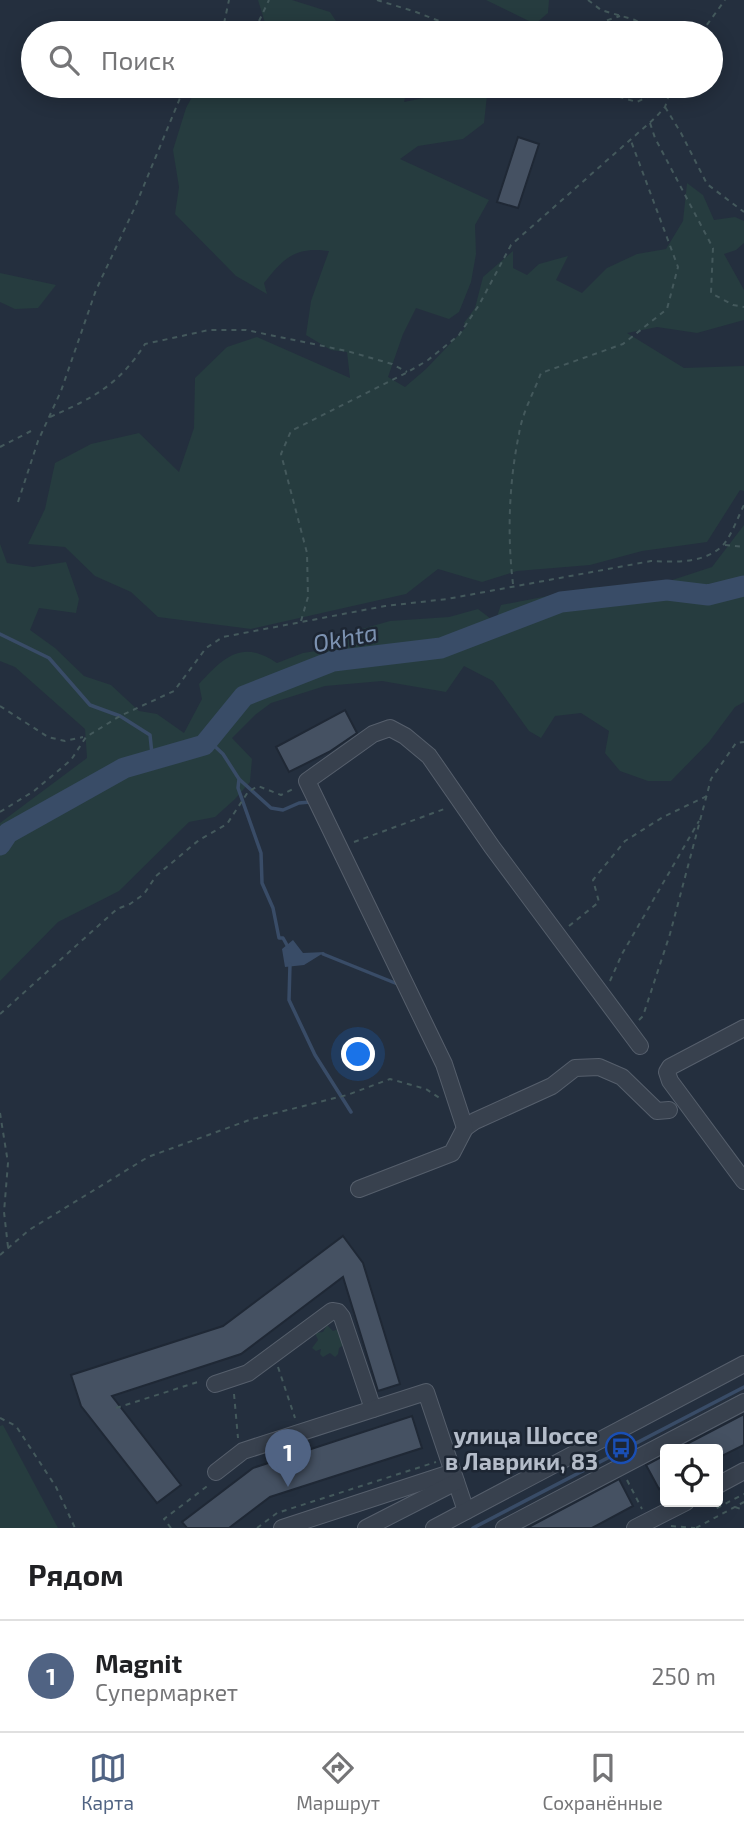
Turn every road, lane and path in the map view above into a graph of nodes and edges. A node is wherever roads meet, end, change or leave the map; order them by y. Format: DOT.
graph roads {
  1 [pos="229,0"];
  2 [pos="269,0"];
  3 [pos="377,0"];
  4 [pos="588,0"];
  5 [pos="725,0"];
  6 [pos="621,16"];
  7 [pos="225,21"];
  8 [pos="259,21"];
  9 [pos="436,21"];
  10 [pos="606,21"];
  11 [pos="637,21"];
  12 [pos="710,21"];
  13 [pos="180,98"];
  14 [pos="623,98"];
  15 [pos="648,98"];
  16 [pos="668,98"];
  17 [pos="665,107"];
  18 [pos="650,123"];
  19 [pos="631,140"];
  20 [pos="744,212"];
  21 [pos="744,307"];
  22 [pos="408,373"];
  23 [pos="49,418"];
  24 [pos="31,431"];
  25 [pos="0,447"];
  26 [pos="18,502"];
  27 [pos="744,505"];
  28 [pos="724,544"];
  29 [pos="744,547"];
  30 [pos="513,585"];
  31 [pos="301,622"];
  32 [pos="0,706"];
  33 [pos="86,737"];
  34 [pos="744,742"];
  35 [pos="307,781"];
  36 [pos="707,796"];
  37 [pos="461,802"];
  38 [pos="0,813"];
  39 [pos="702,817"];
  40 [pos="340,849"];
  41 [pos="557,936"];
  42 [pos="604,995"];
  43 [pos="0,1014"];
  44 [pos="744,1028"];
  45 [pos="629,1031"];
  46 [pos="640,1046"];
  47 [pos="669,1110"];
  48 [pos="460,1112"];
  49 [pos="0,1113"];
  50 [pos="465,1128"];
  51 [pos="744,1179"];
  52 [pos="359,1189"];
  53 [pos="8,1248"];
  54 [pos="0,1255"];
  55 [pos="275,1357"];
  56 [pos="744,1364"];
  57 [pos="210,1382"];
  58 [pos="234,1394"];
  59 [pos="744,1402"];
  60 [pos="116,1408"];
  61 [pos="373,1409"];
  62 [pos="0,1418"];
  63 [pos="295,1418"];
  64 [pos="238,1442"];
  65 [pos="620,1468"];
  66 [pos="452,1471"];
  67 [pos="744,1471"];
  68 [pos="216,1472"];
  69 [pos="723,1482"];
  70 [pos="744,1494"];
  71 [pos="744,1502"];
  72 [pos="352,1505"];
  73 [pos="723,1505"];
  74 [pos="676,1507"];
  75 [pos="734,1507"];
  76 [pos="744,1510"];
  77 [pos="466,1511"];
  78 [pos="642,1525"];
  79 [pos="75,1528"];
  80 [pos="257,1528"];
  81 [pos="282,1528"];
  82 [pos="316,1528"];
  83 [pos="366,1528"];
  84 [pos="434,1528"];
  85 [pos="504,1528"];
  86 [pos="696,1528"];
  1 -- 7 [label="path"];
  2 -- 8 [label="path"];
  3 -- 9 [label="path"];
  4 -- 6 [label="path"];
  5 -- 12 [label="path"];
  6 -- 10 [label="path"];
  6 -- 11 [label="path"];
  13 -- 23 [label="path"];
  14 -- 15 [label="path"];
  16 -- 17 [label="path"];
  17 -- 18 [label="path"];
  17 -- 20 [label="path"];
  18 -- 19 [label="path"];
  18 -- 21 [label="path"];
  19 -- 22 [label="path"];
  19 -- 30 [label="path"];
  22 -- 23 [label="path"];
  22 -- 31 [label="path"];
  23 -- 26 [label="path"];
  24 -- 25 [label="path"];
  27 -- 28 [label="path"];
  28 -- 29 [label="path"];
  28 -- 30 [label="path"];
  30 -- 31 [label="path"];
  31 -- 33 [label="path"];
  32 -- 33 [label="path"];
  33 -- 38 [label="path"];
  34 -- 36 [label="path"];
  35 -- 37 [label="street"];
  35 -- 40 [label="street"];
  35 -- 43 [label="path"];
  36 -- 39 [label="path"];
  36 -- 41 [label="path"];
  37 -- 40 [label="path"];
  37 -- 41 [label="street"];
  39 -- 42 [label="path"];
  39 -- 45 [label="path"];
  40 -- 48 [label="street"];
  41 -- 42 [label="street"];
  42 -- 45 [label="street"];
  44 -- 51 [label="street"];
  45 -- 46 [label="street"];
  47 -- 50 [label="street"];
  48 -- 50 [label="street"];
  48 -- 53 [label="path"];
  49 -- 53 [label="path"];
  50 -- 52 [label="street"];
  53 -- 54 [label="path"];
  55 -- 63 [label="path"];
  56 -- 77 [label="street"];
  57 -- 60 [label="path"];
  57 -- 61 [label="street"];
  58 -- 64 [label="path"];
  59 -- 65 [label="street"];
  61 -- 66 [label="street"];
  61 -- 68 [label="street"];
  62 -- 79 [label="path"];
  65 -- 78 [label="path"];
  65 -- 85 [label="street"];
  66 -- 72 [label="street"];
  66 -- 77 [label="street"];
  66 -- 80 [label="path"];
  66 -- 83 [label="street"];
  67 -- 69 [label="street"];
  70 -- 73 [label="path"];
  71 -- 75 [label="path"];
  72 -- 81 [label="street"];
  72 -- 82 [label="street"];
  74 -- 78 [label="street"];
  75 -- 76 [label="path"];
  75 -- 86 [label="path"];
  77 -- 84 [label="street"];
}
